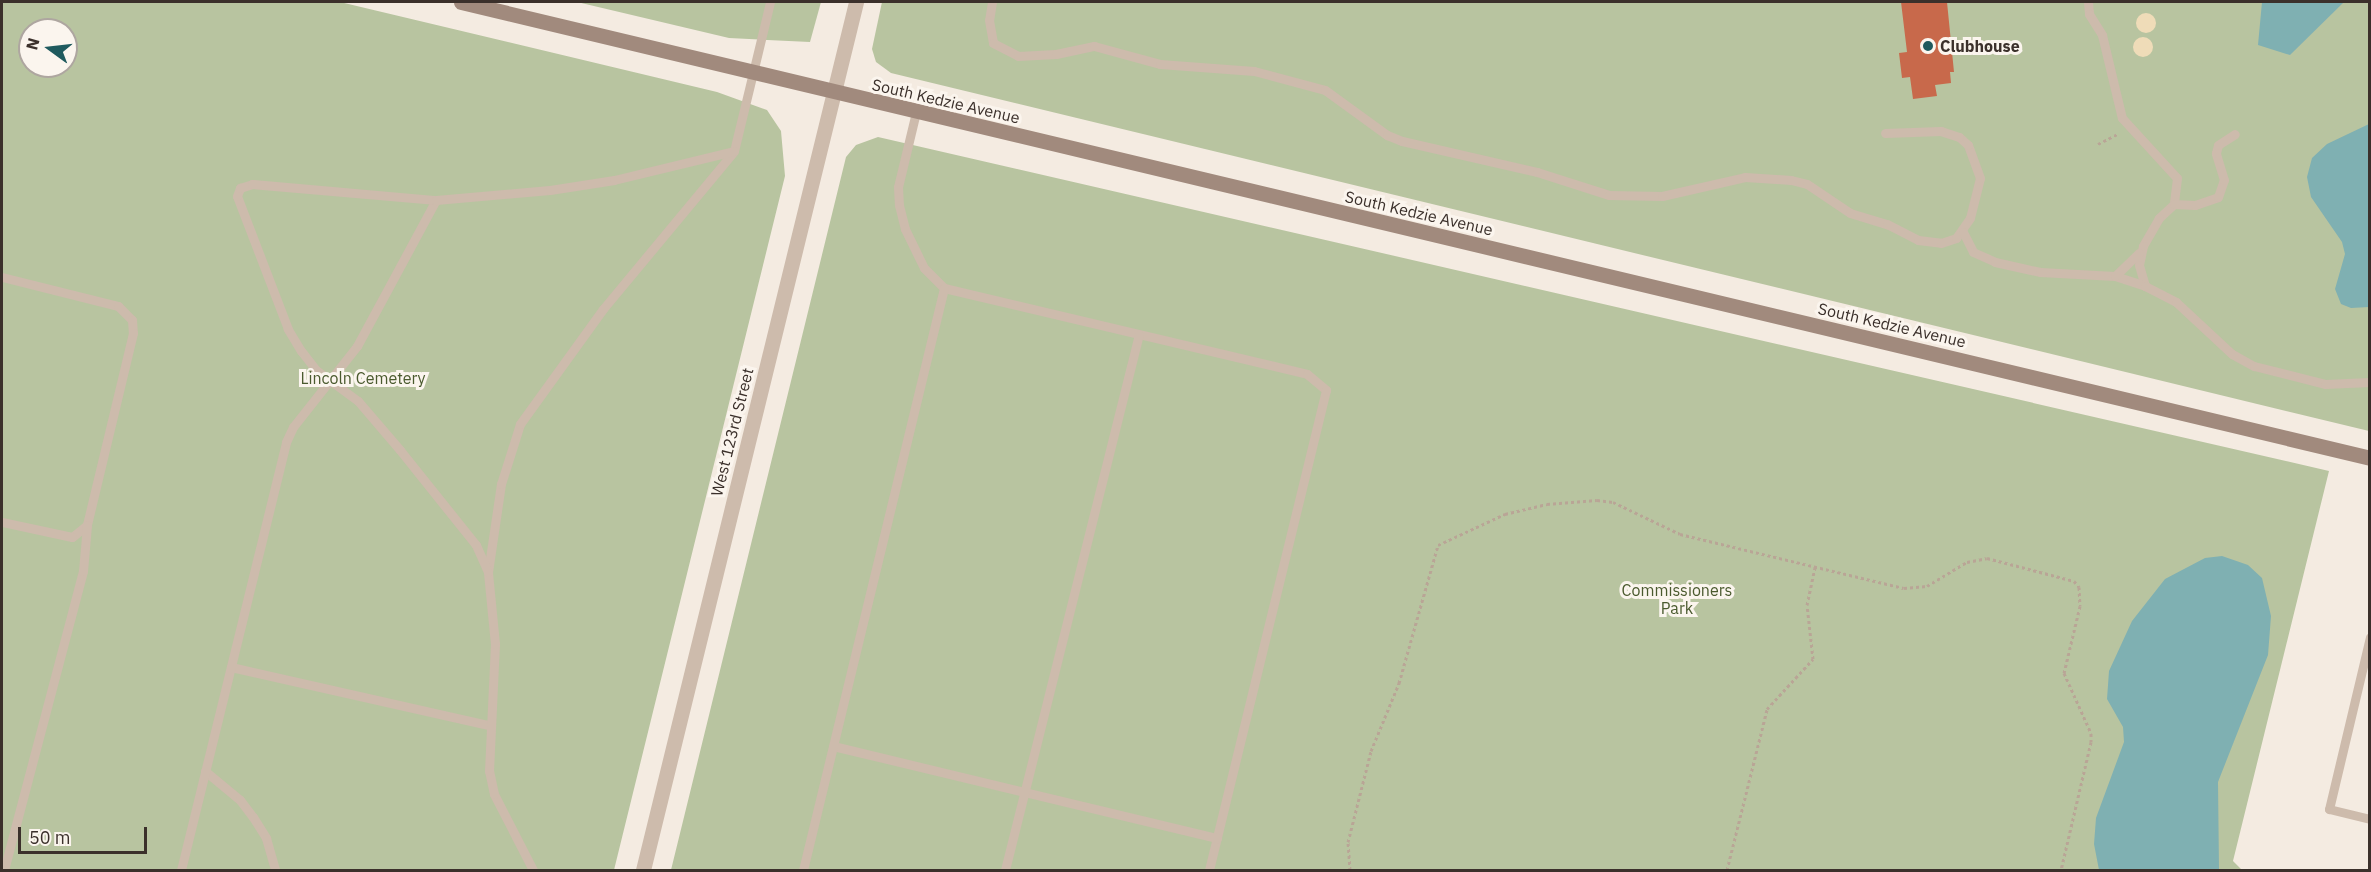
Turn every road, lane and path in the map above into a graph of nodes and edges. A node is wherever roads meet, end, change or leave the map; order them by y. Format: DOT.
graph roads {
  1 [pos="461,2"];
  2 [pos="770,2"];
  3 [pos="856,2"];
  4 [pos="992,2"];
  5 [pos="2088,2"];
  6 [pos="753,73"];
  7 [pos="834,92"];
  8 [pos="916,112"];
  9 [pos="2131,128"];
  10 [pos="1885,134"];
  11 [pos="2235,134"];
  12 [pos="2098,144"];
  13 [pos="734,151"];
  14 [pos="436,200"];
  15 [pos="2174,204"];
  16 [pos="1963,232"];
  17 [pos="2143,246"];
  18 [pos="2115,276"];
  19 [pos="2,277"];
  20 [pos="2145,286"];
  21 [pos="944,288"];
  22 [pos="1139,334"];
  23 [pos="332,381"];
  24 [pos="2370,382"];
  25 [pos="2370,458"];
  26 [pos="2,522"];
  27 [pos="87,525"];
  28 [pos="1815,567"];
  29 [pos="488,572"];
  30 [pos="2370,637"];
  31 [pos="231,667"];
  32 [pos="489,725"];
  33 [pos="833,746"];
  34 [pos="205,771"];
  35 [pos="1025,791"];
  36 [pos="2370,819"];
  37 [pos="1217,838"];
  38 [pos="4,870"];
  39 [pos="181,870"];
  40 [pos="275,870"];
  41 [pos="533,870"];
  42 [pos="643,870"];
  43 [pos="803,870"];
  44 [pos="1005,870"];
  45 [pos="1209,870"];
  46 [pos="1350,870"];
  47 [pos="1727,870"];
  48 [pos="2061,870"];
  1 -- 6 [label="main road, South Kedzie Avenue"];
  2 -- 6 [label="lane"];
  3 -- 7 [label="street, West 123rd Street"];
  4 -- 16 [label="lane"];
  5 -- 9 [label="lane"];
  6 -- 7 [label="main road, South Kedzie Avenue"];
  6 -- 13 [label="lane"];
  7 -- 8 [label="main road, South Kedzie Avenue"];
  7 -- 42 [label="street, West 123rd Street"];
  8 -- 21 [label="lane"];
  8 -- 25 [label="main road, South Kedzie Avenue"];
  9 -- 12 [label="path"];
  9 -- 15 [label="lane"];
  10 -- 16 [label="lane"];
  11 -- 15 [label="lane"];
  13 -- 14 [label="lane"];
  13 -- 29 [label="lane"];
  14 -- 23 [label="lane"];
  14 -- 23 [label="lane"];
  15 -- 17 [label="lane"];
  16 -- 18 [label="lane"];
  17 -- 18 [label="lane"];
  17 -- 20 [label="lane"];
  18 -- 20 [label="lane"];
  19 -- 27 [label="lane"];
  20 -- 24 [label="lane"];
  21 -- 22 [label="lane"];
  21 -- 33 [label="lane"];
  22 -- 35 [label="lane"];
  22 -- 37 [label="lane"];
  23 -- 29 [label="lane"];
  23 -- 31 [label="lane"];
  26 -- 27 [label="lane"];
  27 -- 38 [label="lane"];
  28 -- 46 [label="path"];
  28 -- 47 [label="path"];
  28 -- 48 [label="path"];
  29 -- 32 [label="lane"];
  30 -- 36 [label="lane"];
  31 -- 32 [label="lane"];
  31 -- 34 [label="lane"];
  32 -- 41 [label="lane"];
  33 -- 35 [label="lane"];
  33 -- 43 [label="lane"];
  34 -- 39 [label="lane"];
  34 -- 40 [label="lane"];
  35 -- 37 [label="lane"];
  35 -- 44 [label="lane"];
  37 -- 45 [label="lane"];
}
